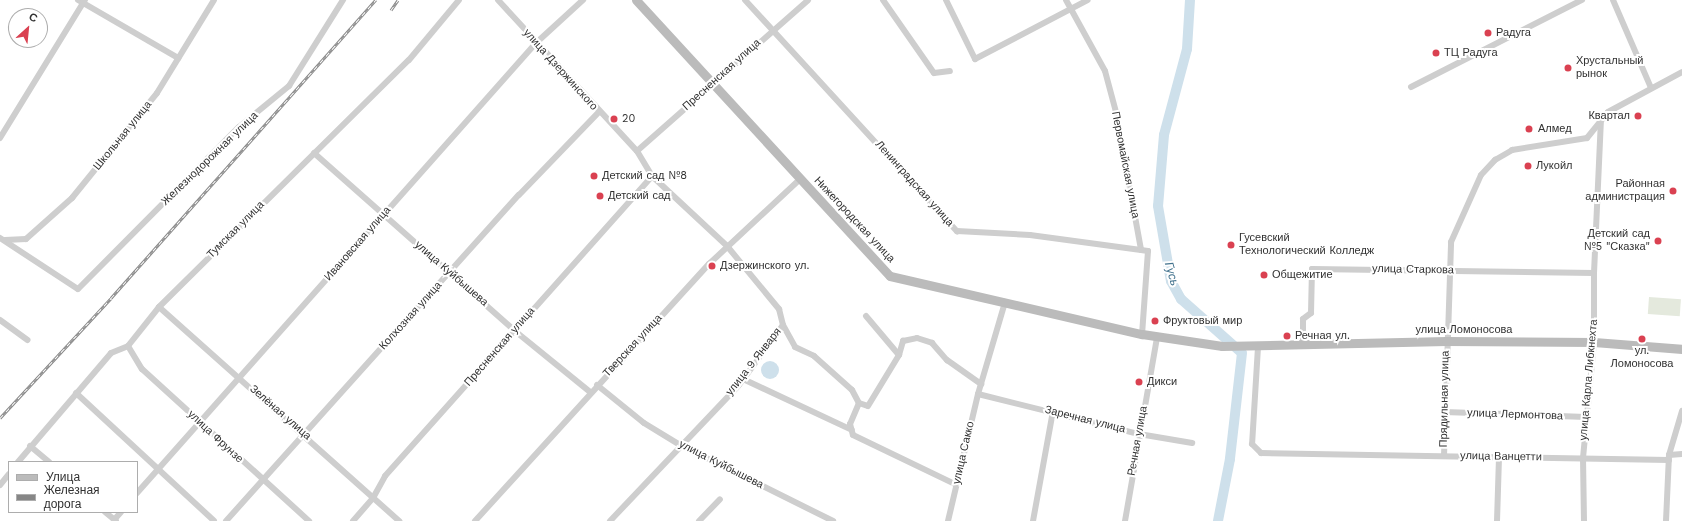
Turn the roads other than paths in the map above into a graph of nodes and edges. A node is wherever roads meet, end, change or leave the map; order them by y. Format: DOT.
graph roads {
  1 [pos="214,0"];
  2 [pos="459,0"];
  3 [pos="498,0"];
  4 [pos="583,0"];
  5 [pos="636,0"];
  6 [pos="745,0"];
  7 [pos="808,0"];
  8 [pos="883,0"];
  9 [pos="946,0"];
  10 [pos="1066,0"];
  11 [pos="1088,0"];
  12 [pos="1582,0"];
  13 [pos="1613,0"];
  14 [pos="82,1"];
  15 [pos="341,1"];
  16 [pos="1070,9"];
  17 [pos="772,30"];
  18 [pos="536,43"];
  19 [pos="178,58"];
  20 [pos="950,71"];
  21 [pos="1682,72"];
  22 [pos="712,83"];
  23 [pos="1411,87"];
  24 [pos="1652,88"];
  25 [pos="599,112"];
  26 [pos="1601,120"];
  27 [pos="0,138"];
  28 [pos="637,151"];
  29 [pos="314,153"];
  30 [pos="652,176"];
  31 [pos="800,180"];
  32 [pos="383,216"];
  33 [pos="2,239"];
  34 [pos="727,246"];
  35 [pos="1141,250"];
  36 [pos="1450,270"];
  37 [pos="450,272"];
  38 [pos="1594,273"];
  39 [pos="1004,302"];
  40 [pos="159,307"];
  41 [pos="866,316"];
  42 [pos="0,320"];
  43 [pos="783,325"];
  44 [pos="515,331"];
  45 [pos="1142,334"];
  46 [pos="1157,337"];
  47 [pos="28,340"];
  48 [pos="1446,341"];
  49 [pos="1594,342"];
  50 [pos="1303,344"];
  51 [pos="128,346"];
  52 [pos="1246,346"];
  53 [pos="1258,347"];
  54 [pos="1682,349"];
  55 [pos="899,355"];
  56 [pos="240,378"];
  57 [pos="743,379"];
  58 [pos="981,384"];
  59 [pos="597,385"];
  60 [pos="590,392"];
  61 [pos="76,393"];
  62 [pos="978,394"];
  63 [pos="860,403"];
  64 [pos="1682,410"];
  65 [pos="1053,412"];
  66 [pos="1444,412"];
  67 [pos="1586,417"];
  68 [pos="199,422"];
  69 [pos="852,430"];
  70 [pos="1139,434"];
  71 [pos="306,435"];
  72 [pos="1192,443"];
  73 [pos="680,445"];
  74 [pos="30,446"];
  75 [pos="1682,454"];
  76 [pos="1444,456"];
  77 [pos="1499,457"];
  78 [pos="1669,457"];
  79 [pos="1583,458"];
  80 [pos="19,461"];
  81 [pos="48,461"];
  82 [pos="158,469"];
  83 [pos="8,475"];
  84 [pos="263,481"];
  85 [pos="957,485"];
  86 [pos="0,486"];
  87 [pos="138,492"];
  88 [pos="373,498"];
  89 [pos="720,499"];
  90 [pos="106,513"];
  91 [pos="820,518"];
  92 [pos="115,520"];
  93 [pos="214,521"];
  94 [pos="226,521"];
  95 [pos="309,521"];
  96 [pos="353,521"];
  97 [pos="399,521"];
  98 [pos="474,521"];
  99 [pos="610,521"];
  100 [pos="699,521"];
  101 [pos="833,521"];
  102 [pos="948,521"];
  103 [pos="1033,521"];
  104 [pos="1125,521"];
  105 [pos="1497,521"];
  106 [pos="1584,521"];
  107 [pos="1666,521"];
  1 -- 19 [label="street, Школьная улица"];
  2 -- 29 [label="street, Тумская улица"];
  3 -- 18 [label="street, улица Дзержинского"];
  4 -- 18 [label="street, Ивановская улица"];
  5 -- 22 [label="main road, Нижегородская улица"];
  6 -- 17 [label="street, Ленинградская улица"];
  7 -- 17 [label="street, Пресненская улица"];
  8 -- 20 [label="street"];
  9 -- 16 [label="street"];
  10 -- 16 [label="street, Первомайская улица"];
  11 -- 16 [label="street"];
  12 -- 23 [label="street"];
  13 -- 24 [label="street"];
  14 -- 19 [label="street"];
  14 -- 27 [label="street"];
  15 -- 33 [label="street, Железнодорожная улица"];
  16 -- 35 [label="street, Первомайская улица"];
  17 -- 22 [label="street, Пресненская улица"];
  17 -- 35 [label="street, Ленинградская улица"];
  18 -- 25 [label="street, улица Дзержинского"];
  18 -- 32 [label="street, Ивановская улица"];
  19 -- 33 [label="street, Школьная улица"];
  21 -- 24 [label="street, Прядильная улица"];
  22 -- 28 [label="street, Пресненская улица"];
  22 -- 31 [label="main road, Нижегородская улица"];
  24 -- 26 [label="street, Прядильная улица"];
  25 -- 28 [label="street, улица Дзержинского"];
  25 -- 37 [label="street, Колхозная улица"];
  26 -- 36 [label="street, Прядильная улица"];
  26 -- 38 [label="street, улица Карла Либкнехта"];
  28 -- 30 [label="street, улица Дзержинского"];
  29 -- 32 [label="street, улица Куйбышева"];
  29 -- 40 [label="street, Тумская улица"];
  30 -- 34 [label="street, улица Дзержинского"];
  30 -- 44 [label="street, Пресненская улица"];
  31 -- 34 [label="street, Тверская улица"];
  31 -- 39 [label="main road, Нижегородская улица"];
  32 -- 37 [label="street, улица Куйбышева"];
  32 -- 56 [label="street, Ивановская улица"];
  34 -- 43 [label="street, улица Дзержинского"];
  34 -- 59 [label="street, Тверская улица"];
  35 -- 45 [label="street, Первомайская улица"];
  36 -- 38 [label="street, улица Старкова"];
  36 -- 48 [label="street, Прядильная улица"];
  36 -- 50 [label="street, улица Старкова"];
  37 -- 44 [label="street, улица Куйбышева"];
  37 -- 71 [label="street, Колхозная улица"];
  38 -- 49 [label="street, улица Карла Либкнехта"];
  39 -- 45 [label="main road, Нижегородская улица"];
  39 -- 58 [label="street, улица Сакко"];
  40 -- 51 [label="street, Тумская улица"];
  40 -- 56 [label="street, Зелёная улица"];
  41 -- 55 [label="street"];
  42 -- 47 [label="street"];
  43 -- 57 [label="street, улица 9 Января"];
  43 -- 63 [label="street, улица Дзержинского"];
  44 -- 60 [label="street, улица Куйбышева"];
  44 -- 88 [label="street, Пресненская улица"];
  45 -- 46 [label="main road, Нижегородская улица"];
  46 -- 52 [label="main road, Нижегородская улица"];
  46 -- 70 [label="street, Речная улица"];
  48 -- 49 [label="main road, улица Ломоносова"];
  48 -- 50 [label="main road, улица Ломоносова"];
  48 -- 66 [label="street, Прядильная улица"];
  49 -- 54 [label="main road, улица Ломоносова"];
  49 -- 67 [label="street, улица Карла Либкнехта"];
  50 -- 53 [label="main road, улица Ломоносова"];
  51 -- 61 [label="street, Тумская улица"];
  51 -- 68 [label="street, улица Фрунзе"];
  52 -- 53 [label="main road, улица Ломоносова"];
  53 -- 76 [label="street, улица Ванцетти"];
  55 -- 58 [label="street"];
  55 -- 63 [label="street"];
  56 -- 68 [label="street, Ивановская улица"];
  56 -- 71 [label="street, Зелёная улица"];
  57 -- 69 [label="street"];
  57 -- 73 [label="street, улица 9 Января"];
  58 -- 62 [label="street, улица Сакко"];
  59 -- 60 [label="street, Тверская улица"];
  59 -- 73 [label="street, улица Куйбышева"];
  60 -- 98 [label="street, Тверская улица"];
  61 -- 74 [label="street, Тумская улица"];
  61 -- 82 [label="street"];
  62 -- 65 [label="street, Заречная улица"];
  62 -- 85 [label="street, улица Сакко"];
  63 -- 69 [label="street"];
  64 -- 78 [label="street"];
  65 -- 70 [label="street, Заречная улица"];
  65 -- 103 [label="street"];
  66 -- 67 [label="street, улица Лермонтова"];
  66 -- 76 [label="street, Прядильная улица"];
  67 -- 79 [label="street, улица Карла Либкнехта"];
  68 -- 82 [label="street, Ивановская улица"];
  68 -- 84 [label="street, улица Фрунзе"];
  69 -- 85 [label="street"];
  70 -- 72 [label="street, Заречная улица"];
  70 -- 104 [label="street, Речная улица"];
  71 -- 84 [label="street, Колхозная улица"];
  71 -- 88 [label="street, Зелёная улица"];
  73 -- 91 [label="street, улица Куйбышева"];
  73 -- 99 [label="street, улица 9 Января"];
  74 -- 80 [label="street, Тумская улица"];
  74 -- 81 [label="street"];
  75 -- 78 [label="street, улица Ванцетти"];
  76 -- 77 [label="street, улица Ванцетти"];
  77 -- 79 [label="street, улица Ванцетти"];
  77 -- 105 [label="street"];
  78 -- 79 [label="street, улица Ванцетти"];
  78 -- 107 [label="street"];
  79 -- 106 [label="street, улица Карла Либкнехта"];
  82 -- 87 [label="street, Ивановская улица"];
  82 -- 93 [label="street"];
  83 -- 86 [label="street"];
  84 -- 94 [label="street, Колхозная улица"];
  84 -- 95 [label="street, улица Фрунзе"];
  85 -- 102 [label="street, улица Сакко"];
  88 -- 96 [label="street, Пресненская улица"];
  88 -- 97 [label="street, Зелёная улица"];
  89 -- 100 [label="street"];
  90 -- 92 [label="street"];
  91 -- 101 [label="street, улица Куйбышева"];
}
